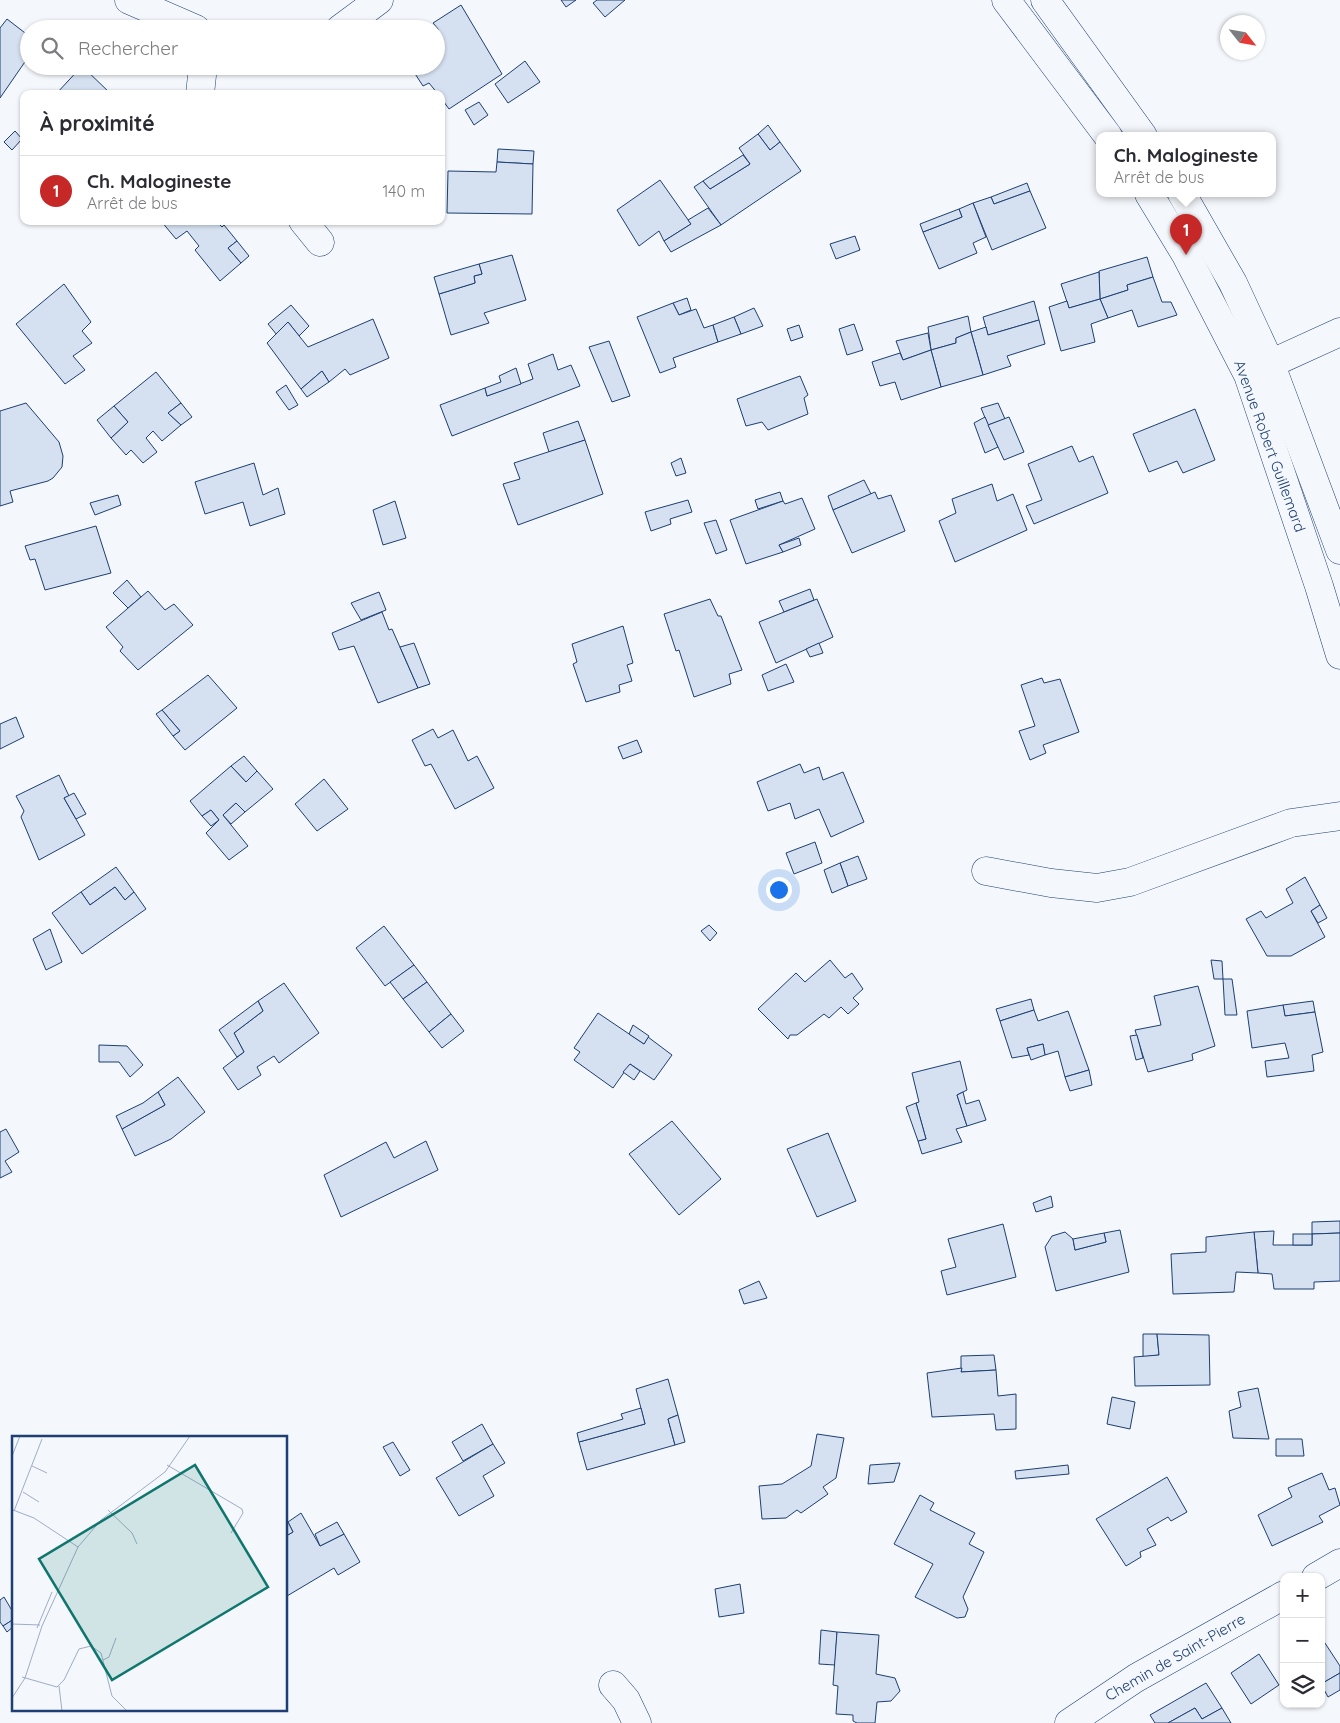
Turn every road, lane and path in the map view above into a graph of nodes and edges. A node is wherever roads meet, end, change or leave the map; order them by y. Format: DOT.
graph roads {
  1 [pos="129,0"];
  2 [pos="379,0"];
  3 [pos="1006,0"];
  4 [pos="1045,0"];
  5 [pos="175,20"];
  6 [pos="352,20"];
  7 [pos="202,75"];
  8 [pos="200,90"];
  9 [pos="1105,132"];
  10 [pos="1139,132"];
  11 [pos="1151,197"];
  12 [pos="1184,197"];
  13 [pos="1340,332"];
  14 [pos="1259,370"];
  15 [pos="1340,550"];
  16 [pos="1340,655"];
  17 [pos="1340,816"];
  18 [pos="986,871"];
  19 [pos="1340,1563"];
  20 [pos="1323,1573"];
  21 [pos="1280,1597"];
  22 [pos="613,1686"];
  23 [pos="637,1723"];
  24 [pos="1069,1723"];
  1 -- 5 [label="main road"];
  2 -- 6 [label="main road"];
  3 -- 9 [label="main road"];
  4 -- 10 [label="main road"];
  7 -- 8 [label="main road"];
  11 -- 14 [label="main road, Avenue Robert Guillemard"];
  12 -- 14 [label="main road, Avenue Robert Guillemard"];
  13 -- 14 [label="main road"];
  14 -- 15 [label="main road, Avenue Robert Guillemard"];
  14 -- 16 [label="main road, Avenue Robert Guillemard"];
  17 -- 18 [label="main road"];
  19 -- 20 [label="main road"];
  21 -- 24 [label="main road, Chemin de Saint-Pierre"];
  22 -- 23 [label="main road"];
}
